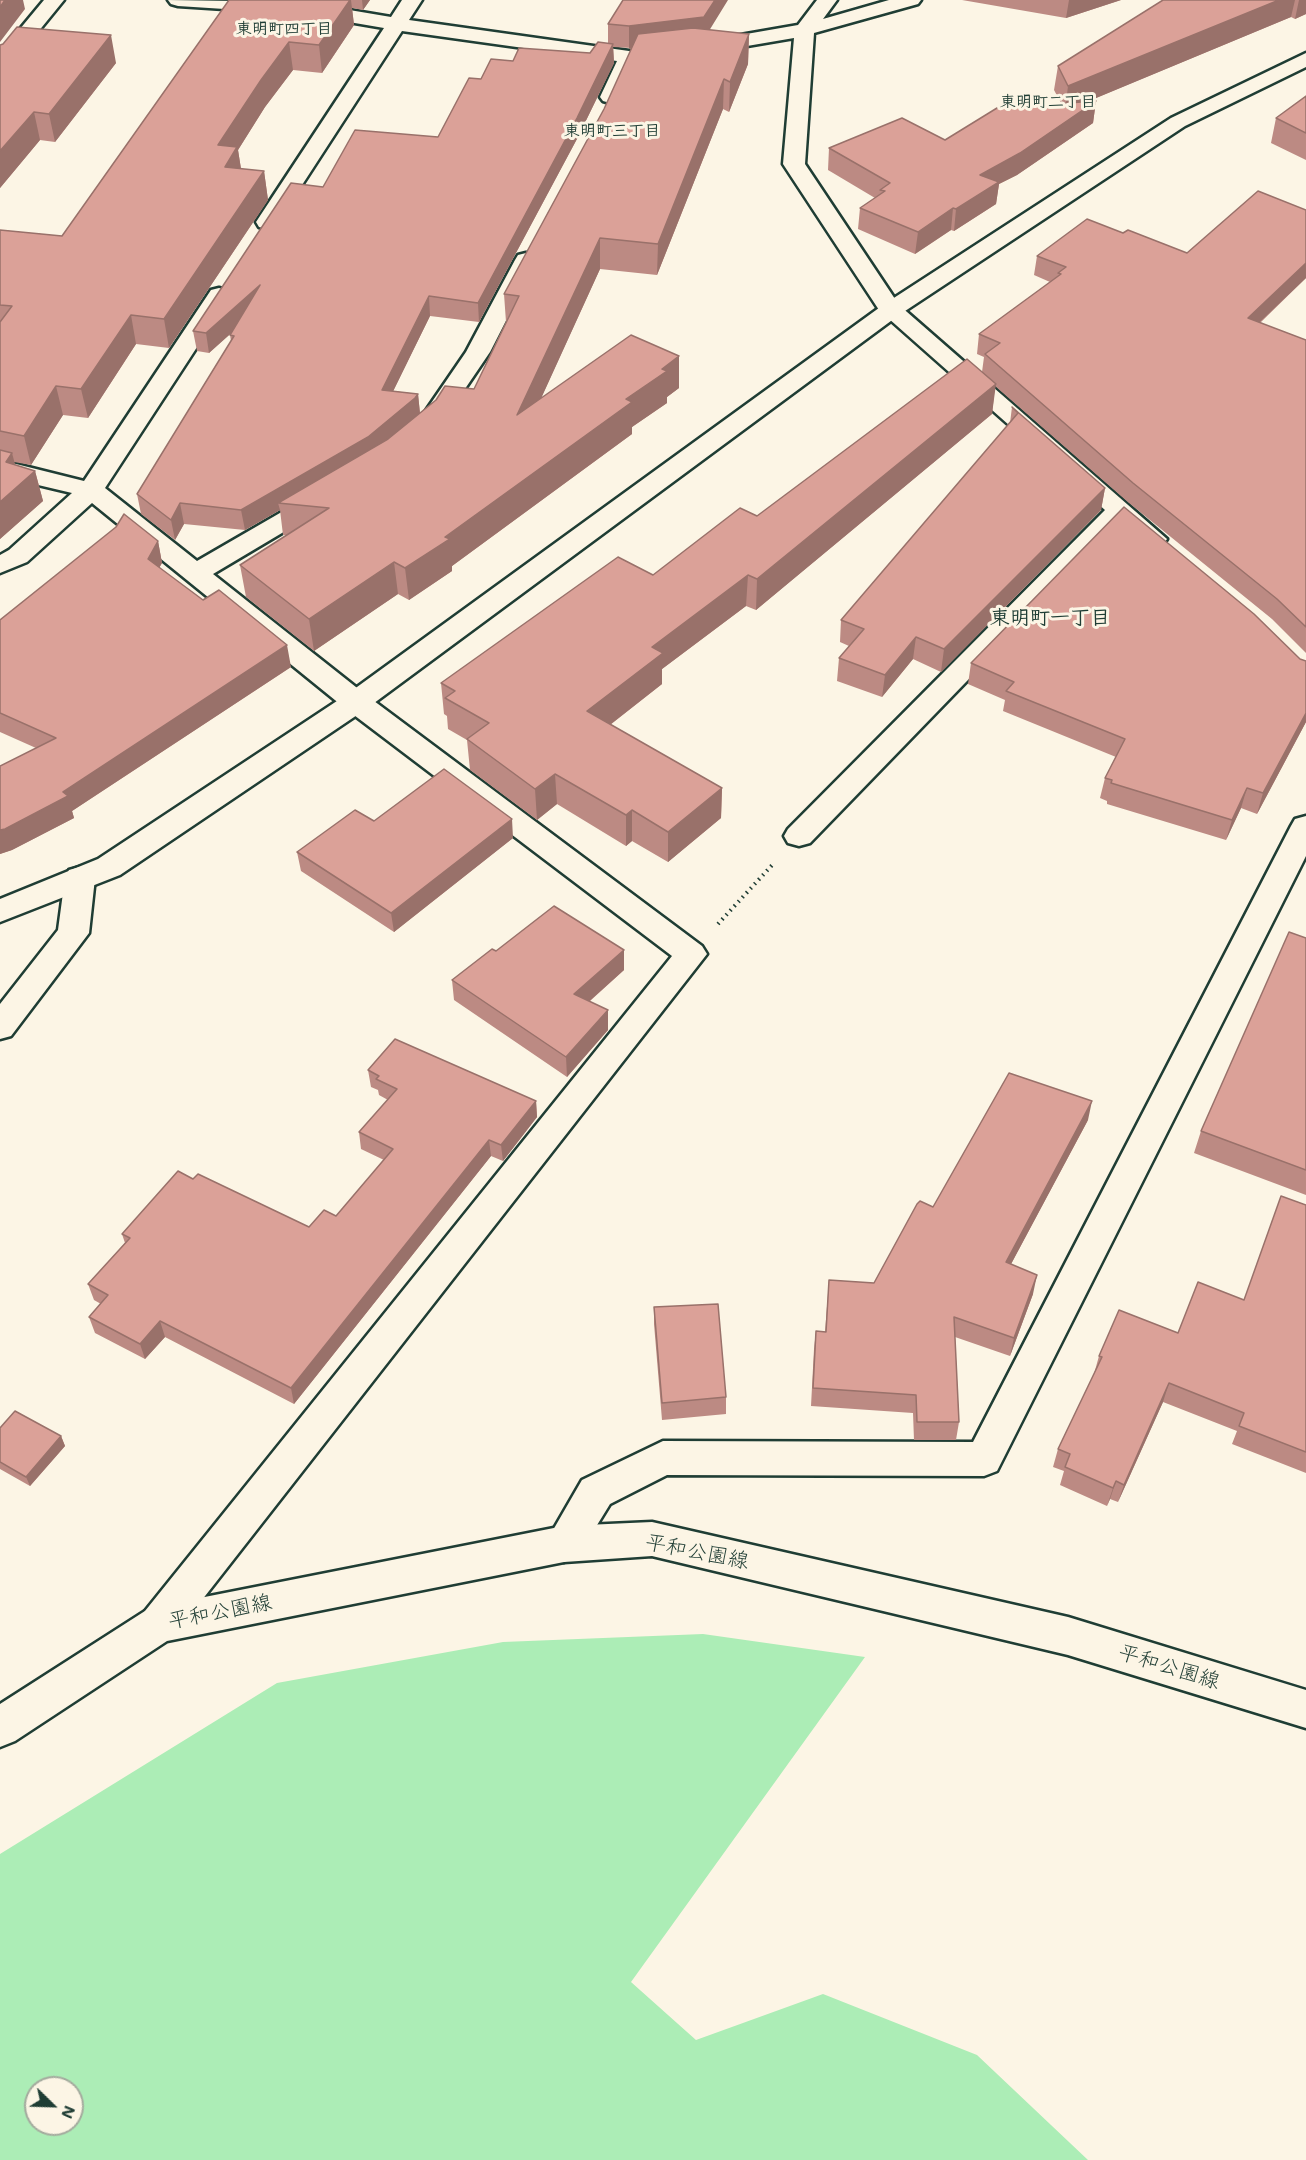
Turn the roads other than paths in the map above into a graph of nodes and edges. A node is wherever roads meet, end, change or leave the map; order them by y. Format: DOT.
graph roads {
  1 [pos="32,0"];
  2 [pos="54,0"];
  3 [pos="59,0"];
  4 [pos="178,0"];
  5 [pos="412,0"];
  6 [pos="827,0"];
  7 [pos="911,0"];
  8 [pos="396,24"];
  9 [pos="804,30"];
  10 [pos="685,50"];
  11 [pos="651,54"];
  12 [pos="628,57"];
  13 [pos="1306,59"];
  14 [pos="0,66"];
  15 [pos="600,117"];
  16 [pos="537,239"];
  17 [pos="253,242"];
  18 [pos="234,272"];
  19 [pos="891,310"];
  20 [pos="412,438"];
  21 [pos="0,468"];
  22 [pos="341,487"];
  23 [pos="91,490"];
  24 [pos="1119,510"];
  25 [pos="1172,554"];
  26 [pos="0,565"];
  27 [pos="194,574"];
  28 [pos="356,702"];
  29 [pos="1306,826"];
  30 [pos="799,836"];
  31 [pos="80,878"];
  32 [pos="0,911"];
  33 [pos="0,1027"];
  34 [pos="564,1544"];
  35 [pos="159,1624"];
  36 [pos="1306,1709"];
  37 [pos="0,1727"];
  1 -- 2 [label="street"];
  2 -- 3 [label="street"];
  2 -- 14 [label="street"];
  4 -- 8 [label="street"];
  5 -- 8 [label="street"];
  6 -- 9 [label="street"];
  7 -- 9 [label="street"];
  8 -- 12 [label="street"];
  8 -- 17 [label="street"];
  9 -- 10 [label="street"];
  9 -- 19 [label="street"];
  11 -- 12 [label="street"];
  12 -- 15 [label="street"];
  13 -- 19 [label="street"];
  16 -- 20 [label="street"];
  18 -- 23 [label="street"];
  19 -- 24 [label="street"];
  19 -- 28 [label="street"];
  21 -- 23 [label="street"];
  22 -- 27 [label="street"];
  23 -- 26 [label="street"];
  23 -- 27 [label="street"];
  24 -- 25 [label="street"];
  24 -- 30 [label="street"];
  27 -- 28 [label="street"];
  28 -- 31 [label="street"];
  28 -- 35 [label="street"];
  29 -- 34 [label="street"];
  31 -- 32 [label="street"];
  31 -- 33 [label="street"];
  34 -- 35 [label="street, 平和公園線"];
  34 -- 36 [label="street, 平和公園線"];
  35 -- 37 [label="street, 平和公園線"];
}
